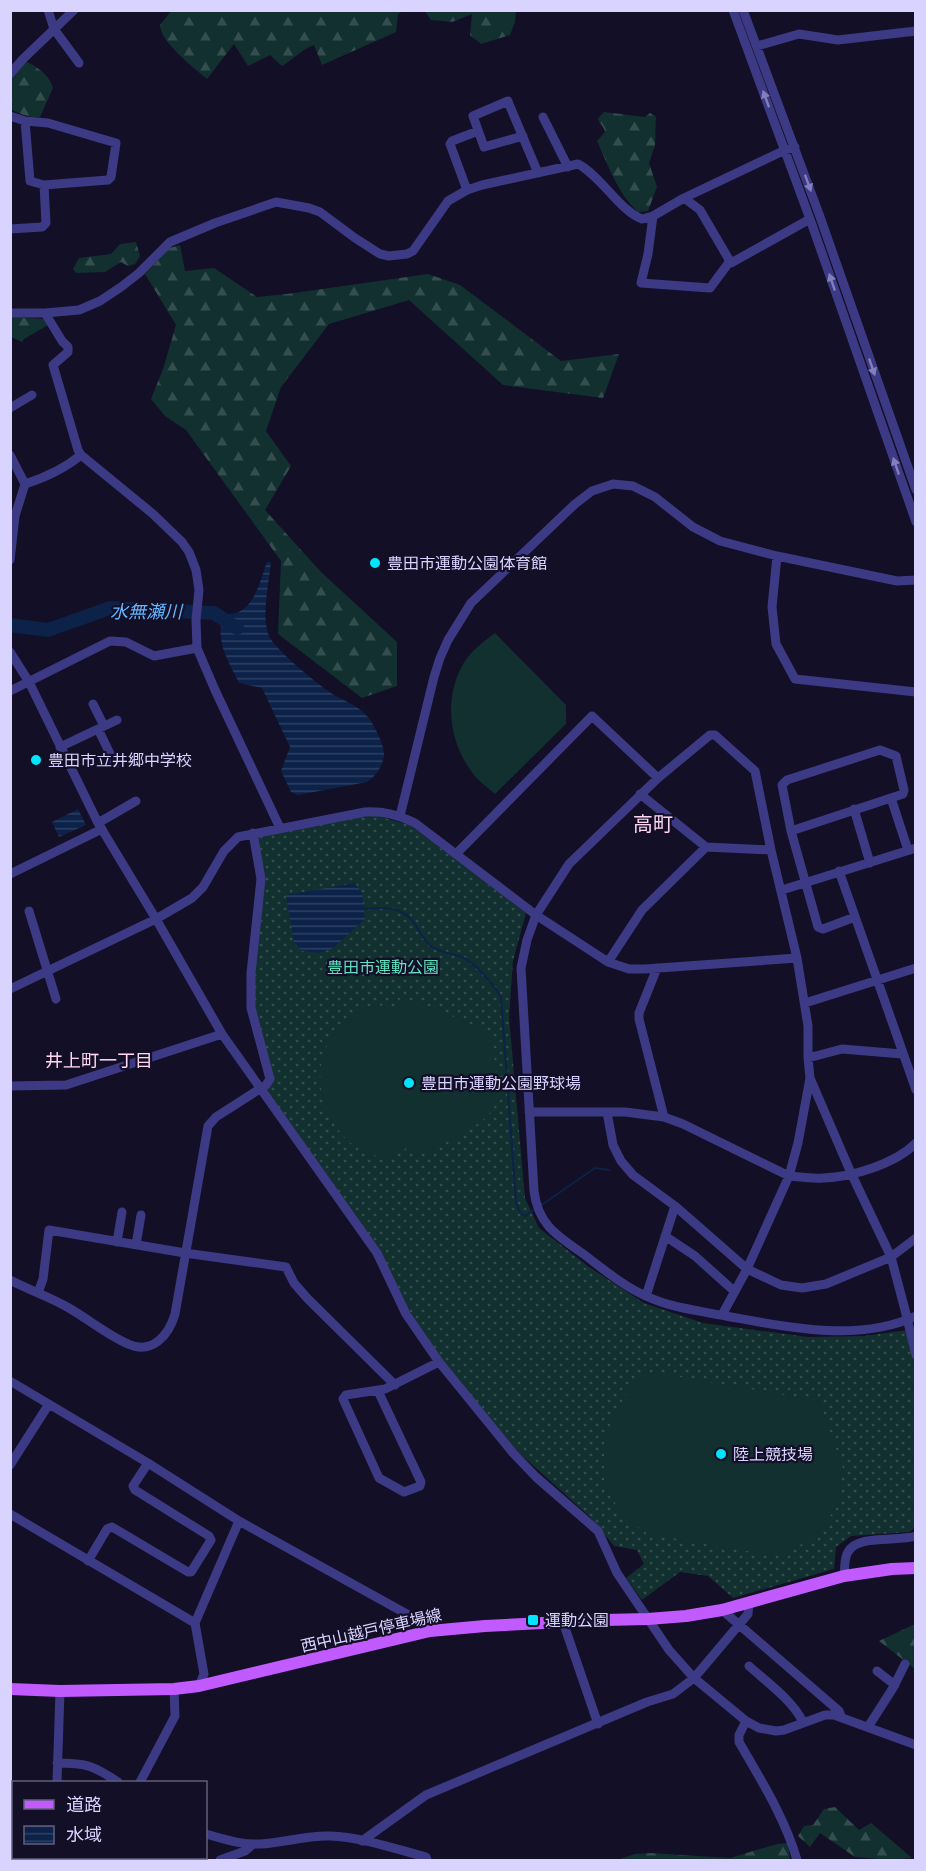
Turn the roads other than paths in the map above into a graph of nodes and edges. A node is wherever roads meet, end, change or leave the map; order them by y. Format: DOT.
graph roads {
  1 [pos="48,10"];
  2 [pos="74,10"];
  3 [pos="733,10"];
  4 [pos="743,10"];
  5 [pos="54,29"];
  6 [pos="915,31"];
  7 [pos="757,46"];
  8 [pos="79,63"];
  9 [pos="10,74"];
  10 [pos="10,116"];
  11 [pos="543,117"];
  12 [pos="25,121"];
  13 [pos="478,131"];
  14 [pos="523,136"];
  15 [pos="790,149"];
  16 [pos="568,167"];
  17 [pos="538,173"];
  18 [pos="44,185"];
  19 [pos="467,190"];
  20 [pos="684,198"];
  21 [pos="653,216"];
  22 [pos="810,219"];
  23 [pos="10,230"];
  24 [pos="730,261"];
  25 [pos="10,313"];
  26 [pos="45,314"];
  27 [pos="32,394"];
  28 [pos="10,408"];
  29 [pos="10,455"];
  30 [pos="81,455"];
  31 [pos="26,484"];
  32 [pos="915,490"];
  33 [pos="13,518"];
  34 [pos="915,522"];
  35 [pos="777,556"];
  36 [pos="10,560"];
  37 [pos="915,580"];
  38 [pos="197,648"];
  39 [pos="10,652"];
  40 [pos="29,682"];
  41 [pos="10,691"];
  42 [pos="915,692"];
  43 [pos="93,704"];
  44 [pos="117,720"];
  45 [pos="101,728"];
  46 [pos="60,747"];
  47 [pos="115,764"];
  48 [pos="658,778"];
  49 [pos="640,794"];
  50 [pos="891,798"];
  51 [pos="136,801"];
  52 [pos="854,809"];
  53 [pos="400,816"];
  54 [pos="100,826"];
  55 [pos="280,828"];
  56 [pos="791,831"];
  57 [pos="253,833"];
  58 [pos="706,847"];
  59 [pos="914,849"];
  60 [pos="771,850"];
  61 [pos="457,853"];
  62 [pos="870,862"];
  63 [pos="839,871"];
  64 [pos="10,874"];
  65 [pos="805,882"];
  66 [pos="782,890"];
  67 [pos="29,911"];
  68 [pos="536,915"];
  69 [pos="855,917"];
  70 [pos="156,919"];
  71 [pos="797,958"];
  72 [pos="608,962"];
  73 [pos="657,968"];
  74 [pos="915,968"];
  75 [pos="48,971"];
  76 [pos="877,980"];
  77 [pos="10,989"];
  78 [pos="56,999"];
  79 [pos="805,1003"];
  80 [pos="222,1034"];
  81 [pos="908,1057"];
  82 [pos="808,1058"];
  83 [pos="810,1078"];
  84 [pos="11,1086"];
  85 [pos="261,1088"];
  86 [pos="915,1090"];
  87 [pos="10,1097"];
  88 [pos="529,1112"];
  89 [pos="608,1112"];
  90 [pos="664,1118"];
  91 [pos="915,1143"];
  92 [pos="851,1173"];
  93 [pos="789,1176"];
  94 [pos="675,1206"];
  95 [pos="122,1212"];
  96 [pos="141,1215"];
  97 [pos="665,1236"];
  98 [pos="915,1238"];
  99 [pos="117,1242"];
  100 [pos="136,1245"];
  101 [pos="185,1253"];
  102 [pos="891,1257"];
  103 [pos="747,1269"];
  104 [pos="10,1280"];
  105 [pos="734,1292"];
  106 [pos="38,1293"];
  107 [pos="646,1296"];
  108 [pos="722,1315"];
  109 [pos="911,1318"];
  110 [pos="915,1355"];
  111 [pos="439,1362"];
  112 [pos="10,1380"];
  113 [pos="395,1385"];
  114 [pos="378,1391"];
  115 [pos="49,1404"];
  116 [pos="148,1463"];
  117 [pos="10,1465"];
  118 [pos="10,1514"];
  119 [pos="240,1521"];
  120 [pos="915,1536"];
  121 [pos="88,1561"];
  122 [pos="915,1568"];
  123 [pos="844,1576"];
  124 [pos="748,1603"];
  125 [pos="722,1610"];
  126 [pos="648,1619"];
  127 [pos="563,1622"];
  128 [pos="195,1623"];
  129 [pos="738,1625"];
  130 [pos="430,1631"];
  131 [pos="905,1664"];
  132 [pos="749,1666"];
  133 [pos="877,1671"];
  134 [pos="694,1678"];
  135 [pos="895,1684"];
  136 [pos="199,1686"];
  137 [pos="10,1689"];
  138 [pos="174,1689"];
  139 [pos="60,1691"];
  140 [pos="841,1716"];
  141 [pos="746,1721"];
  142 [pos="803,1722"];
  143 [pos="598,1724"];
  144 [pos="868,1727"];
  145 [pos="915,1745"];
  146 [pos="57,1763"];
  147 [pos="57,1781"];
  148 [pos="117,1781"];
  149 [pos="142,1781"];
  150 [pos="207,1834"];
  151 [pos="362,1841"];
  152 [pos="253,1844"];
  153 [pos="220,1860"];
  154 [pos="427,1860"];
  155 [pos="797,1860"];
  1 -- 5 [label="street"];
  2 -- 5 [label="street"];
  15 -- 3 [label="street, one-way"];
  4 -- 7 [label="street"];
  5 -- 8 [label="street"];
  5 -- 9 [label="street"];
  6 -- 7 [label="street"];
  7 -- 15 [label="street"];
  10 -- 12 [label="street"];
  11 -- 16 [label="street"];
  12 -- 18 [label="street"];
  12 -- 18 [label="street"];
  13 -- 14 [label="street"];
  13 -- 14 [label="street"];
  13 -- 19 [label="street"];
  14 -- 17 [label="street"];
  15 -- 20 [label="street"];
  15 -- 22 [label="street"];
  15 -- 32 [label="street, one-way"];
  16 -- 17 [label="street"];
  16 -- 21 [label="street"];
  17 -- 19 [label="street"];
  18 -- 23 [label="street"];
  19 -- 26 [label="street"];
  20 -- 21 [label="street"];
  20 -- 24 [label="street"];
  21 -- 24 [label="street"];
  22 -- 24 [label="street"];
  34 -- 22 [label="street, one-way"];
  25 -- 26 [label="street"];
  26 -- 30 [label="street"];
  27 -- 28 [label="street"];
  29 -- 31 [label="street"];
  30 -- 31 [label="street"];
  30 -- 38 [label="street"];
  31 -- 33 [label="street"];
  33 -- 36 [label="street"];
  35 -- 37 [label="street"];
  35 -- 42 [label="street"];
  35 -- 53 [label="street"];
  38 -- 40 [label="street"];
  38 -- 55 [label="street"];
  39 -- 40 [label="street"];
  40 -- 41 [label="street"];
  40 -- 46 [label="street"];
  43 -- 45 [label="street"];
  44 -- 45 [label="street"];
  45 -- 46 [label="street"];
  45 -- 47 [label="street"];
  46 -- 54 [label="street"];
  48 -- 49 [label="street"];
  48 -- 60 [label="street"];
  48 -- 61 [label="street"];
  49 -- 58 [label="street"];
  49 -- 68 [label="street"];
  50 -- 52 [label="street"];
  50 -- 56 [label="street"];
  50 -- 59 [label="street"];
  51 -- 54 [label="street"];
  52 -- 56 [label="street"];
  52 -- 62 [label="street"];
  53 -- 55 [label="street"];
  53 -- 61 [label="street"];
  54 -- 64 [label="street"];
  54 -- 70 [label="street"];
  55 -- 57 [label="street"];
  56 -- 65 [label="street"];
  57 -- 70 [label="street"];
  57 -- 85 [label="street"];
  58 -- 60 [label="street"];
  58 -- 72 [label="street"];
  59 -- 62 [label="street"];
  60 -- 66 [label="street"];
  61 -- 68 [label="street"];
  62 -- 63 [label="street"];
  63 -- 65 [label="street"];
  63 -- 69 [label="street"];
  65 -- 66 [label="street"];
  65 -- 69 [label="street"];
  66 -- 71 [label="street"];
  67 -- 75 [label="street"];
  68 -- 72 [label="street"];
  68 -- 88 [label="street"];
  69 -- 76 [label="street"];
  70 -- 75 [label="street"];
  70 -- 80 [label="street"];
  71 -- 73 [label="street"];
  71 -- 79 [label="street"];
  72 -- 73 [label="street"];
  73 -- 90 [label="street"];
  74 -- 76 [label="street"];
  75 -- 77 [label="street"];
  75 -- 78 [label="street"];
  76 -- 79 [label="street"];
  76 -- 81 [label="street"];
  79 -- 82 [label="street"];
  80 -- 84 [label="street"];
  80 -- 85 [label="street"];
  81 -- 82 [label="street"];
  81 -- 86 [label="street"];
  82 -- 83 [label="street"];
  83 -- 92 [label="street"];
  83 -- 93 [label="street"];
  84 -- 87 [label="street"];
  85 -- 101 [label="street"];
  85 -- 111 [label="street"];
  88 -- 89 [label="street"];
  88 -- 107 [label="street"];
  89 -- 90 [label="street"];
  89 -- 94 [label="street"];
  90 -- 93 [label="street"];
  91 -- 92 [label="street"];
  92 -- 93 [label="street"];
  92 -- 102 [label="street"];
  93 -- 103 [label="street"];
  94 -- 97 [label="street"];
  94 -- 103 [label="street"];
  95 -- 99 [label="street"];
  96 -- 100 [label="street"];
  97 -- 105 [label="street"];
  97 -- 107 [label="street"];
  98 -- 102 [label="street"];
  99 -- 100 [label="street"];
  99 -- 106 [label="street"];
  100 -- 101 [label="street"];
  101 -- 106 [label="street"];
  101 -- 113 [label="street"];
  102 -- 103 [label="street"];
  102 -- 109 [label="street"];
  103 -- 105 [label="street"];
  104 -- 106 [label="street"];
  105 -- 108 [label="street"];
  107 -- 108 [label="street"];
  108 -- 109 [label="street"];
  109 -- 110 [label="street"];
  111 -- 113 [label="street"];
  111 -- 126 [label="street"];
  112 -- 115 [label="street"];
  113 -- 114 [label="street"];
  114 -- 114 [label="street"];
  115 -- 116 [label="street"];
  115 -- 117 [label="street"];
  116 -- 119 [label="street"];
  116 -- 121 [label="street"];
  118 -- 121 [label="street"];
  119 -- 128 [label="street"];
  119 -- 130 [label="street"];
  120 -- 123 [label="street"];
  121 -- 128 [label="street"];
  122 -- 123 [label="main road, 西中山越戸停車場線"];
  123 -- 124 [label="main road, 西中山越戸停車場線"];
  124 -- 125 [label="main road, 西中山越戸停車場線"];
  124 -- 129 [label="street"];
  125 -- 126 [label="main road, 西中山越戸停車場線"];
  125 -- 129 [label="street"];
  126 -- 127 [label="main road, 西中山越戸停車場線"];
  126 -- 134 [label="street"];
  127 -- 130 [label="main road, 西中山越戸停車場線"];
  127 -- 143 [label="street"];
  128 -- 136 [label="street"];
  129 -- 134 [label="street"];
  129 -- 140 [label="street"];
  130 -- 136 [label="main road, 西中山越戸停車場線"];
  131 -- 135 [label="street"];
  132 -- 142 [label="street"];
  133 -- 135 [label="street"];
  134 -- 141 [label="street"];
  134 -- 143 [label="street"];
  135 -- 144 [label="street"];
  136 -- 138 [label="main road, 西中山越戸停車場線"];
  137 -- 139 [label="main road, 西中山越戸停車場線"];
  138 -- 139 [label="main road, 西中山越戸停車場線"];
  138 -- 149 [label="street"];
  139 -- 146 [label="street"];
  140 -- 142 [label="street"];
  140 -- 144 [label="street"];
  141 -- 142 [label="street"];
  141 -- 155 [label="street"];
  143 -- 151 [label="street"];
  144 -- 145 [label="street"];
  146 -- 147 [label="street"];
  146 -- 148 [label="street"];
  150 -- 152 [label="street"];
  151 -- 152 [label="street"];
  151 -- 154 [label="street"];
  152 -- 153 [label="street"];
}
